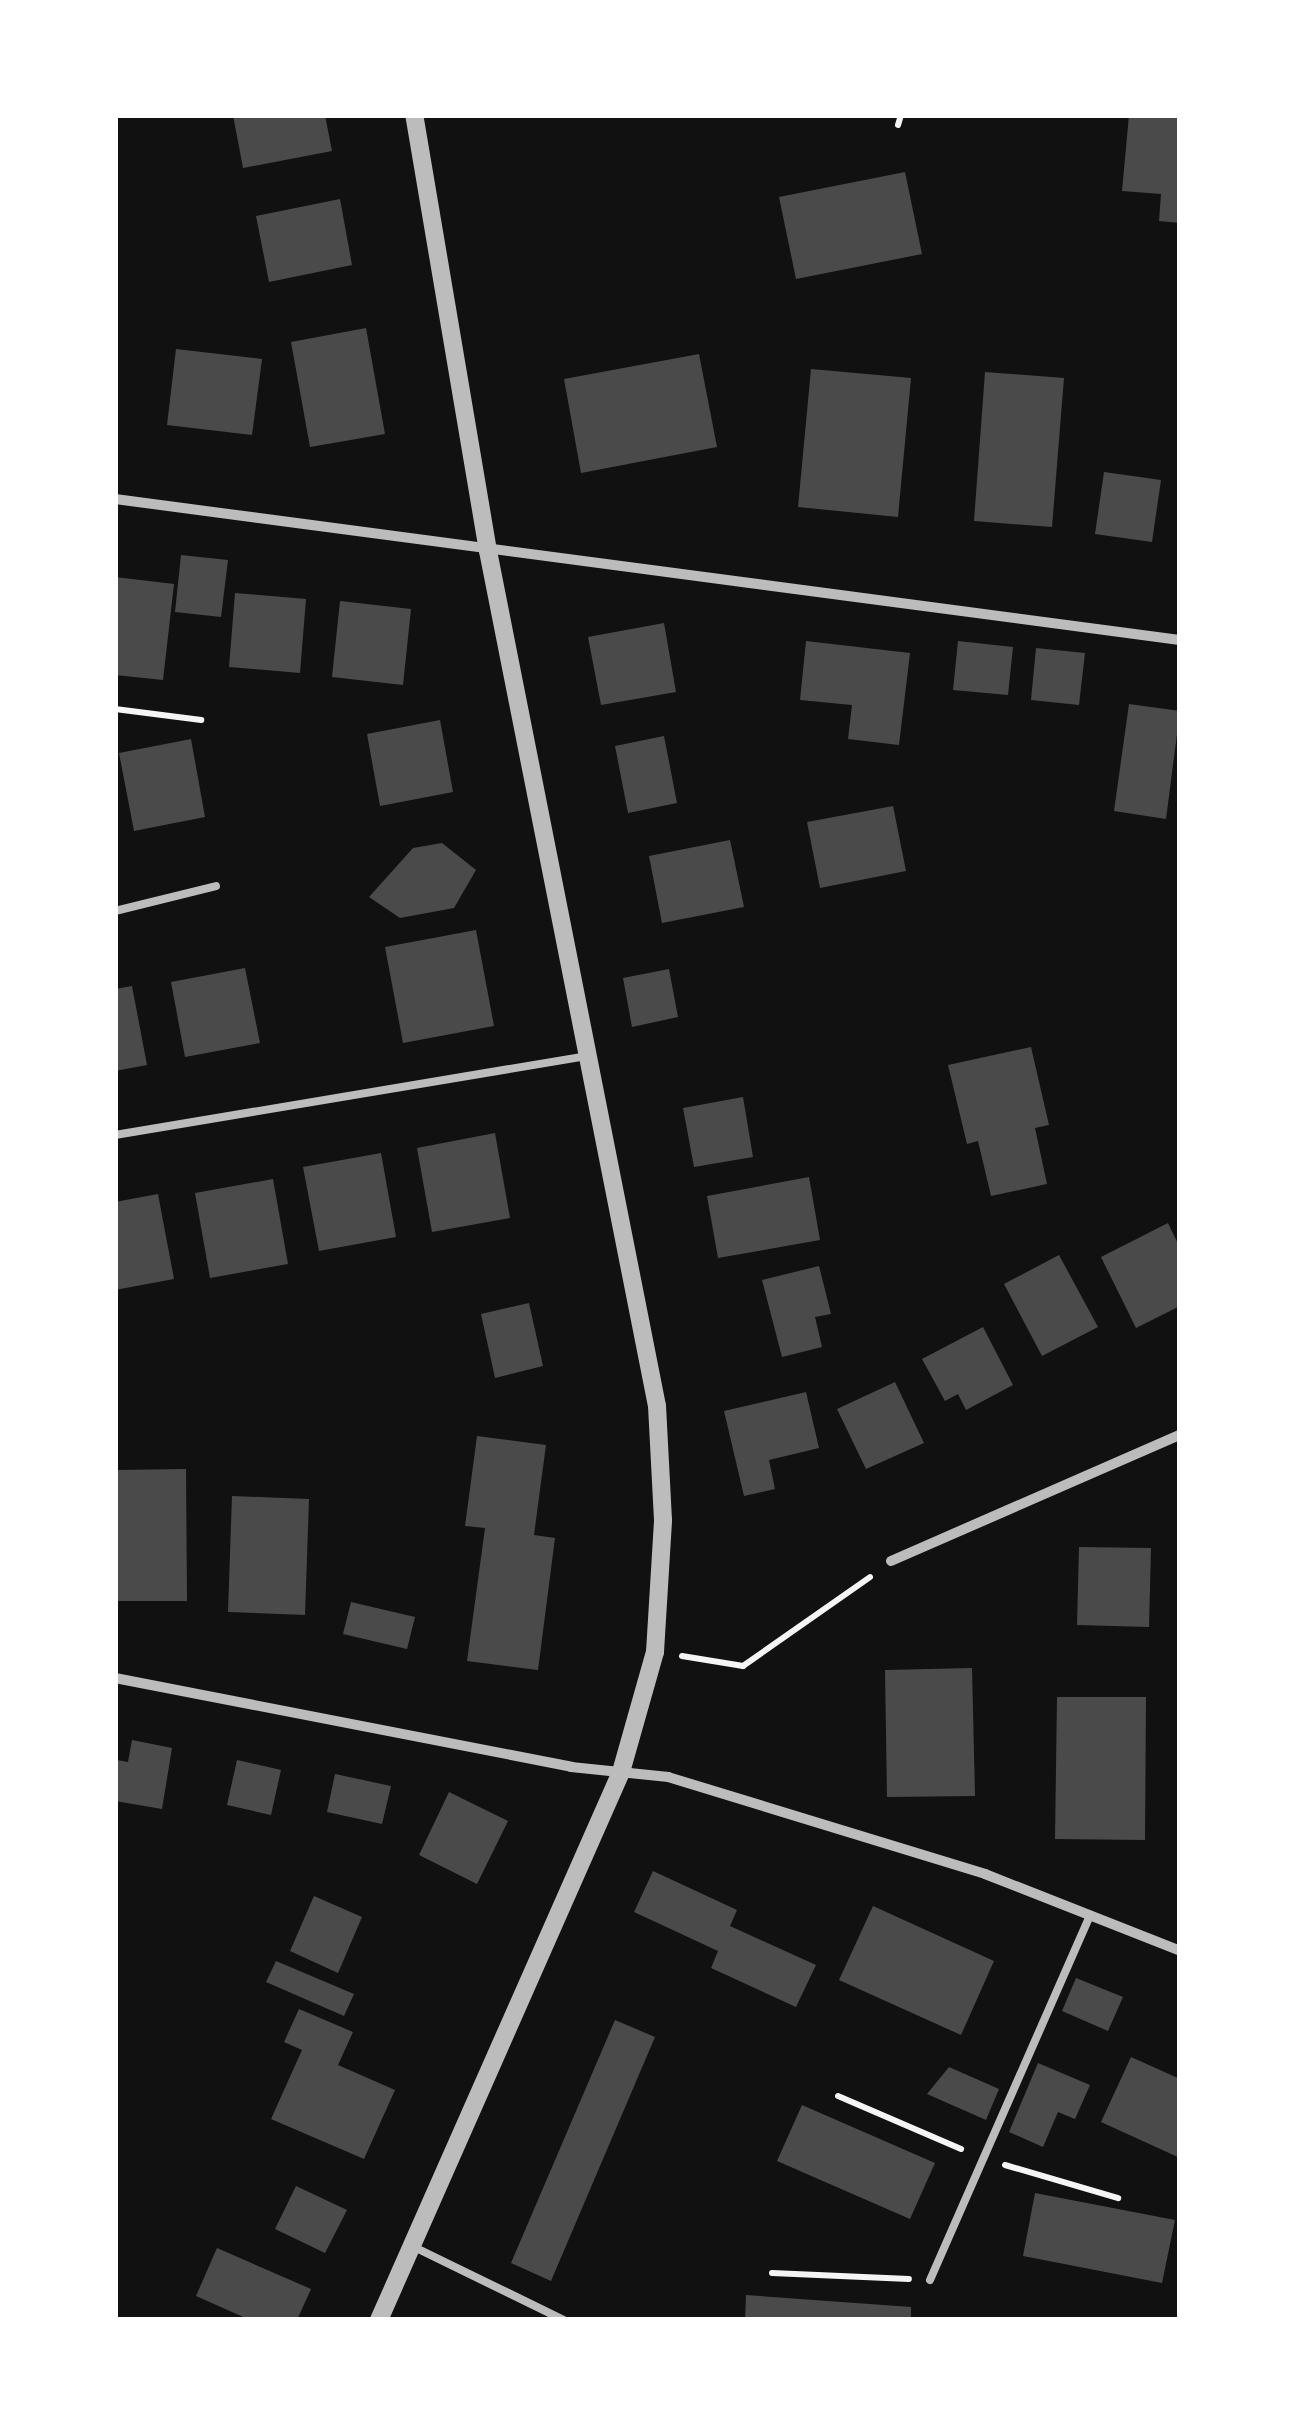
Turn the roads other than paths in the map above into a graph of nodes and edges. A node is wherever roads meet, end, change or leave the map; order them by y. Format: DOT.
graph roads {
  1 [pos="414,115"];
  2 [pos="115,499"];
  3 [pos="488,551"];
  4 [pos="1180,640"];
  5 [pos="216,886"];
  6 [pos="115,911"];
  7 [pos="586,1056"];
  8 [pos="115,1135"];
  9 [pos="1180,1435"];
  10 [pos="891,1562"];
  11 [pos="115,1678"];
  12 [pos="621,1772"];
  13 [pos="1090,1914"];
  14 [pos="1180,1950"];
  15 [pos="412,2246"];
  16 [pos="930,2280"];
  17 [pos="379,2320"];
  18 [pos="564,2320"];
  1 -- 3 [label="street"];
  2 -- 3 [label="street"];
  3 -- 4 [label="street"];
  3 -- 7 [label="street"];
  5 -- 6 [label="lane"];
  7 -- 8 [label="lane"];
  7 -- 12 [label="street"];
  9 -- 10 [label="street"];
  11 -- 12 [label="street"];
  12 -- 13 [label="street"];
  12 -- 15 [label="street"];
  13 -- 14 [label="street"];
  13 -- 16 [label="lane"];
  15 -- 17 [label="street"];
  15 -- 18 [label="lane"];
}
